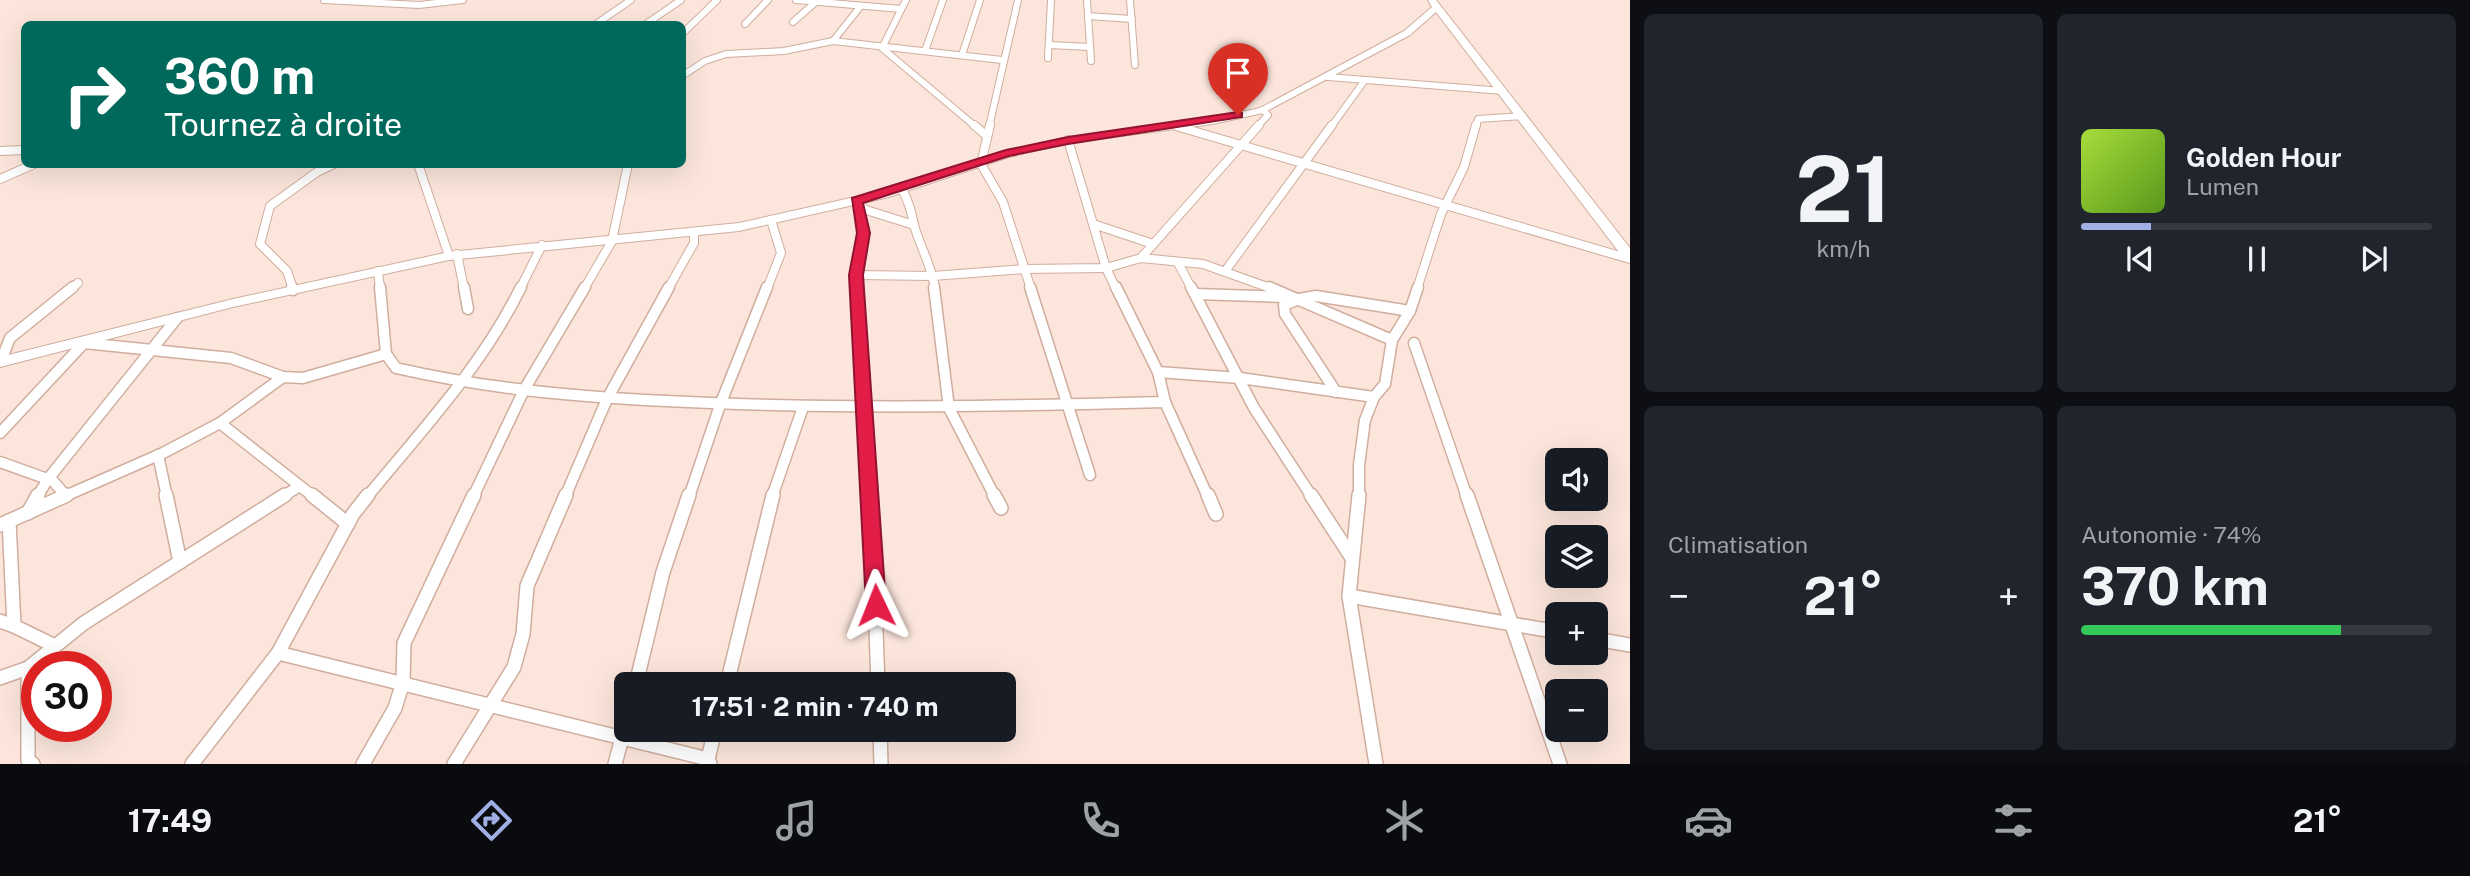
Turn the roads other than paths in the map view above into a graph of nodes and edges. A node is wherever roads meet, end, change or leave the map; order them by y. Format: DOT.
graph roads {
  1 [pos="324,0"];
  2 [pos="463,0"];
  3 [pos="631,0"];
  4 [pos="681,0"];
  5 [pos="717,0"];
  6 [pos="768,0"];
  7 [pos="796,0"];
  8 [pos="906,0"];
  9 [pos="943,0"];
  10 [pos="980,0"];
  11 [pos="1018,0"];
  12 [pos="1051,0"];
  13 [pos="1087,0"];
  14 [pos="1130,0"];
  15 [pos="817,1"];
  16 [pos="1434,3"];
  17 [pos="860,7"];
  18 [pos="901,9"];
  19 [pos="1088,16"];
  20 [pos="1132,19"];
  21 [pos="600,21"];
  22 [pos="650,21"];
  23 [pos="793,22"];
  24 [pos="745,24"];
  25 [pos="686,30"];
  26 [pos="833,41"];
  27 [pos="1049,45"];
  28 [pos="882,46"];
  29 [pos="1090,47"];
  30 [pos="925,51"];
  31 [pos="962,55"];
  32 [pos="1048,58"];
  33 [pos="1002,60"];
  34 [pos="1091,61"];
  35 [pos="1135,65"];
  36 [pos="686,73"];
  37 [pos="1328,76"];
  38 [pos="1365,80"];
  39 [pos="1503,91"];
  40 [pos="1263,110"];
  41 [pos="1522,116"];
  42 [pos="1176,126"];
  43 [pos="987,136"];
  44 [pos="1068,140"];
  45 [pos="1242,145"];
  46 [pos="21,150"];
  47 [pos="0,151"];
  48 [pos="1304,163"];
  49 [pos="981,164"];
  50 [pos="25,168"];
  51 [pos="326,168"];
  52 [pos="420,168"];
  53 [pos="627,168"];
  54 [pos="0,179"];
  55 [pos="902,189"];
  56 [pos="856,201"];
  57 [pos="1446,205"];
  58 [pos="772,220"];
  59 [pos="1093,224"];
  60 [pos="914,225"];
  61 [pos="694,234"];
  62 [pos="612,241"];
  63 [pos="1153,244"];
  64 [pos="542,245"];
  65 [pos="453,255"];
  66 [pos="1140,258"];
  67 [pos="1630,258"];
  68 [pos="1178,262"];
  69 [pos="1106,268"];
  70 [pos="1024,269"];
  71 [pos="1226,270"];
  72 [pos="378,271"];
  73 [pos="856,275"];
  74 [pos="933,276"];
  75 [pos="78,283"];
  76 [pos="293,290"];
  77 [pos="1196,293"];
  78 [pos="1299,299"];
  79 [pos="468,309"];
  80 [pos="1410,311"];
  81 [pos="177,318"];
  82 [pos="1392,340"];
  83 [pos="83,343"];
  84 [pos="1414,343"];
  85 [pos="152,350"];
  86 [pos="386,354"];
  87 [pos="1,361"];
  88 [pos="1158,372"];
  89 [pos="283,377"];
  90 [pos="1240,378"];
  91 [pos="461,383"];
  92 [pos="524,390"];
  93 [pos="1336,392"];
  94 [pos="1374,397"];
  95 [pos="607,399"];
  96 [pos="1166,402"];
  97 [pos="1066,403"];
  98 [pos="720,405"];
  99 [pos="803,407"];
  100 [pos="865,407"];
  101 [pos="949,408"];
  102 [pos="220,423"];
  103 [pos="0,433"];
  104 [pos="158,455"];
  105 [pos="0,462"];
  106 [pos="1090,475"];
  107 [pos="48,479"];
  108 [pos="298,487"];
  109 [pos="66,496"];
  110 [pos="1001,508"];
  111 [pos="28,513"];
  112 [pos="1216,514"];
  113 [pos="4,523"];
  114 [pos="348,524"];
  115 [pos="1352,558"];
  116 [pos="180,562"];
  117 [pos="1349,596"];
  118 [pos="0,621"];
  119 [pos="1512,624"];
  120 [pos="14,626"];
  121 [pos="1545,630"];
  122 [pos="1608,641"];
  123 [pos="1630,645"];
  124 [pos="54,646"];
  125 [pos="48,651"];
  126 [pos="278,653"];
  127 [pos="21,670"];
  128 [pos="639,672"];
  129 [pos="730,672"];
  130 [pos="877,672"];
  131 [pos="0,678"];
  132 [pos="402,684"];
  133 [pos="489,705"];
  134 [pos="614,729"];
  135 [pos="28,742"];
  136 [pos="622,742"];
  137 [pos="655,742"];
  138 [pos="713,742"];
  139 [pos="880,742"];
  140 [pos="709,762"];
  141 [pos="33,764"];
  142 [pos="192,764"];
  143 [pos="363,764"];
  144 [pos="454,764"];
  145 [pos="615,764"];
  146 [pos="881,764"];
  147 [pos="1376,764"];
  148 [pos="1560,764"];
  1 -- 2 [label="street"];
  3 -- 21 [label="street"];
  4 -- 22 [label="street"];
  5 -- 25 [label="street"];
  6 -- 24 [label="street"];
  7 -- 15 [label="street"];
  8 -- 18 [label="street"];
  9 -- 30 [label="street"];
  10 -- 31 [label="street"];
  11 -- 33 [label="street"];
  12 -- 27 [label="street"];
  13 -- 19 [label="street"];
  14 -- 20 [label="street"];
  15 -- 17 [label="street"];
  15 -- 23 [label="street"];
  16 -- 37 [label="street"];
  16 -- 39 [label="street"];
  17 -- 18 [label="street"];
  17 -- 26 [label="street"];
  18 -- 28 [label="street"];
  19 -- 20 [label="street"];
  19 -- 29 [label="street"];
  20 -- 35 [label="street"];
  26 -- 28 [label="street"];
  26 -- 36 [label="street"];
  27 -- 29 [label="street"];
  27 -- 32 [label="street"];
  28 -- 30 [label="street"];
  28 -- 43 [label="street"];
  29 -- 34 [label="street"];
  30 -- 31 [label="street"];
  31 -- 33 [label="street"];
  33 -- 43 [label="street"];
  37 -- 38 [label="street"];
  37 -- 40 [label="street"];
  38 -- 39 [label="street"];
  38 -- 48 [label="street"];
  39 -- 41 [label="street"];
  40 -- 42 [label="street"];
  40 -- 45 [label="street"];
  41 -- 57 [label="street"];
  41 -- 67 [label="street"];
  42 -- 44 [label="street"];
  42 -- 45 [label="street"];
  43 -- 49 [label="street"];
  44 -- 49 [label="street"];
  44 -- 59 [label="street"];
  45 -- 48 [label="street"];
  45 -- 63 [label="street"];
  46 -- 47 [label="street"];
  48 -- 57 [label="street"];
  48 -- 71 [label="street"];
  49 -- 55 [label="street"];
  49 -- 70 [label="street"];
  50 -- 54 [label="street"];
  51 -- 76 [label="street"];
  52 -- 65 [label="street"];
  53 -- 62 [label="street"];
  55 -- 56 [label="street"];
  55 -- 60 [label="street"];
  56 -- 58 [label="street"];
  56 -- 60 [label="street"];
  56 -- 73 [label="street"];
  57 -- 67 [label="street"];
  57 -- 80 [label="street"];
  58 -- 61 [label="street"];
  58 -- 98 [label="street"];
  59 -- 63 [label="street"];
  59 -- 69 [label="street"];
  60 -- 74 [label="street"];
  61 -- 62 [label="street"];
  61 -- 95 [label="street"];
  62 -- 64 [label="street"];
  62 -- 92 [label="street"];
  63 -- 66 [label="street"];
  64 -- 65 [label="street"];
  64 -- 91 [label="street"];
  65 -- 72 [label="street"];
  65 -- 79 [label="street"];
  66 -- 68 [label="street"];
  66 -- 69 [label="street"];
  68 -- 71 [label="street"];
  68 -- 77 [label="street"];
  69 -- 70 [label="street"];
  69 -- 88 [label="street"];
  70 -- 74 [label="street"];
  70 -- 97 [label="street"];
  71 -- 78 [label="street"];
  72 -- 76 [label="street"];
  72 -- 86 [label="street"];
  73 -- 74 [label="street"];
  73 -- 100 [label="street"];
  74 -- 101 [label="street"];
  75 -- 87 [label="street"];
  76 -- 81 [label="street"];
  77 -- 78 [label="street"];
  77 -- 90 [label="street"];
  78 -- 80 [label="street"];
  78 -- 82 [label="street"];
  78 -- 93 [label="street"];
  80 -- 82 [label="street"];
  81 -- 83 [label="street"];
  81 -- 85 [label="street"];
  82 -- 94 [label="street"];
  83 -- 85 [label="street"];
  83 -- 87 [label="street"];
  83 -- 103 [label="street"];
  84 -- 119 [label="street"];
  85 -- 89 [label="street"];
  85 -- 107 [label="street"];
  86 -- 89 [label="street"];
  86 -- 91 [label="street"];
  88 -- 90 [label="street"];
  88 -- 96 [label="street"];
  89 -- 102 [label="street"];
  90 -- 93 [label="street"];
  90 -- 115 [label="street"];
  91 -- 92 [label="street"];
  91 -- 114 [label="street"];
  92 -- 95 [label="street"];
  92 -- 132 [label="street"];
  93 -- 94 [label="street"];
  94 -- 115 [label="street"];
  95 -- 98 [label="street"];
  95 -- 133 [label="street"];
  96 -- 97 [label="street"];
  96 -- 112 [label="street"];
  97 -- 101 [label="street"];
  97 -- 106 [label="street"];
  98 -- 99 [label="street"];
  98 -- 128 [label="street"];
  99 -- 100 [label="street"];
  99 -- 129 [label="street"];
  100 -- 101 [label="street"];
  100 -- 130 [label="street"];
  101 -- 110 [label="street"];
  102 -- 104 [label="street"];
  102 -- 108 [label="street"];
  104 -- 109 [label="street"];
  104 -- 116 [label="street"];
  105 -- 107 [label="street"];
  107 -- 109 [label="street"];
  107 -- 111 [label="street"];
  108 -- 114 [label="street"];
  108 -- 116 [label="street"];
  109 -- 111 [label="street"];
  111 -- 113 [label="street"];
  113 -- 120 [label="street"];
  114 -- 126 [label="street"];
  115 -- 117 [label="street"];
  116 -- 124 [label="street"];
  117 -- 119 [label="street"];
  117 -- 147 [label="street"];
  118 -- 120 [label="street"];
  119 -- 121 [label="street"];
  119 -- 148 [label="street"];
  120 -- 124 [label="street"];
  122 -- 123 [label="street"];
  124 -- 125 [label="street"];
  126 -- 132 [label="street"];
  126 -- 142 [label="street"];
  127 -- 131 [label="street"];
  132 -- 133 [label="street"];
  132 -- 143 [label="street"];
  133 -- 134 [label="street"];
  133 -- 144 [label="street"];
  135 -- 141 [label="street"];
  136 -- 145 [label="street"];
  137 -- 140 [label="street"];
  138 -- 140 [label="street"];
  139 -- 146 [label="street"];
}
